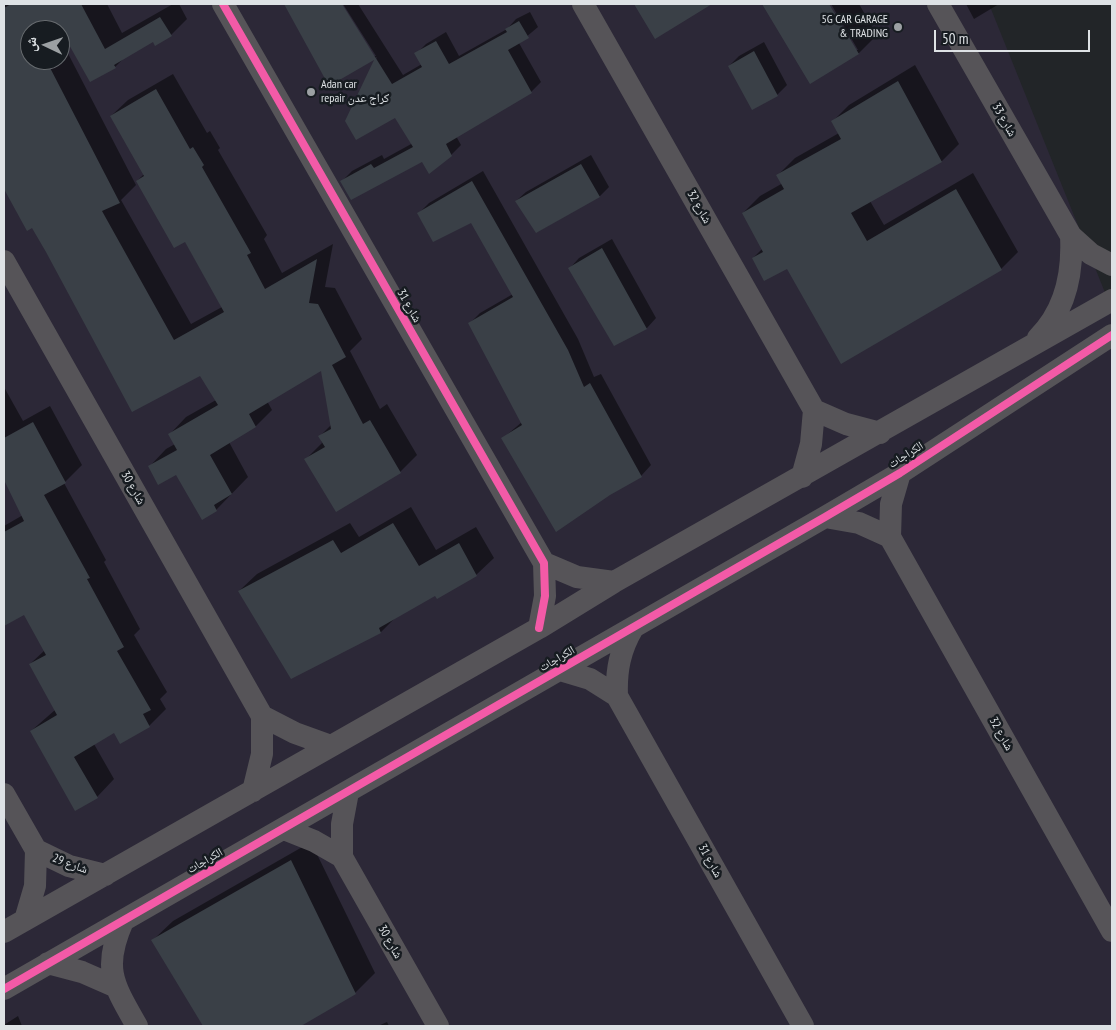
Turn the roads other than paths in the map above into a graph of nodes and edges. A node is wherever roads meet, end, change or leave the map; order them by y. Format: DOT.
graph roads {
  1 [pos="223,4"];
  2 [pos="583,4"];
  3 [pos="938,4"];
  4 [pos="1071,236"];
  5 [pos="4,260"];
  6 [pos="1112,265"];
  7 [pos="1112,300"];
  8 [pos="1112,335"];
  9 [pos="1030,346"];
  10 [pos="814,410"];
  11 [pos="880,433"];
  12 [pos="900,472"];
  13 [pos="802,477"];
  14 [pos="825,517"];
  15 [pos="890,537"];
  16 [pos="544,563"];
  17 [pos="614,582"];
  18 [pos="539,628"];
  19 [pos="633,628"];
  20 [pos="560,670"];
  21 [pos="617,696"];
  22 [pos="262,716"];
  23 [pos="330,746"];
  24 [pos="252,791"];
  25 [pos="348,792"];
  26 [pos="4,794"];
  27 [pos="284,829"];
  28 [pos="36,850"];
  29 [pos="342,857"];
  30 [pos="106,875"];
  31 [pos="25,920"];
  32 [pos="124,920"];
  33 [pos="1112,931"];
  34 [pos="4,932"];
  35 [pos="48,963"];
  36 [pos="114,986"];
  37 [pos="4,989"];
  38 [pos="137,1026"];
  39 [pos="438,1026"];
  40 [pos="803,1026"];
  1 -- 16 [label="street, شارع 31"];
  2 -- 10 [label="street, شارع 32"];
  3 -- 4 [label="street, شارع 33"];
  4 -- 6 [label="street, شارع 33"];
  4 -- 9 [label="street"];
  5 -- 22 [label="street, شارع 30"];
  7 -- 9 [label="street"];
  8 -- 12 [label="street, الكراجات"];
  9 -- 11 [label="street"];
  10 -- 11 [label="street"];
  10 -- 13 [label="street"];
  11 -- 13 [label="street"];
  12 -- 14 [label="street, الكراجات"];
  12 -- 15 [label="street"];
  13 -- 17 [label="street"];
  14 -- 15 [label="street"];
  14 -- 19 [label="street, الكراجات"];
  15 -- 33 [label="street, شارع 32"];
  16 -- 17 [label="street"];
  16 -- 18 [label="street, شارع 31"];
  17 -- 18 [label="street"];
  18 -- 23 [label="street"];
  19 -- 20 [label="street, الكراجات"];
  19 -- 21 [label="street, شارع 31"];
  20 -- 21 [label="street, شارع 31"];
  20 -- 25 [label="street, الكراجات"];
  21 -- 40 [label="street, شارع 31"];
  22 -- 23 [label="street"];
  22 -- 24 [label="street, شارع 30"];
  23 -- 24 [label="street"];
  24 -- 30 [label="street"];
  25 -- 27 [label="street, الكراجات"];
  25 -- 29 [label="street, شارع 30"];
  26 -- 28 [label="street"];
  27 -- 29 [label="street"];
  27 -- 32 [label="street, الكراجات"];
  28 -- 30 [label="street, شارع 29"];
  28 -- 31 [label="street, شارع 29"];
  29 -- 39 [label="street, شارع 30"];
  30 -- 31 [label="street"];
  31 -- 34 [label="street"];
  32 -- 35 [label="street, الكراجات"];
  32 -- 36 [label="street"];
  35 -- 36 [label="street"];
  35 -- 37 [label="street, الكراجات"];
  36 -- 38 [label="street"];
}
